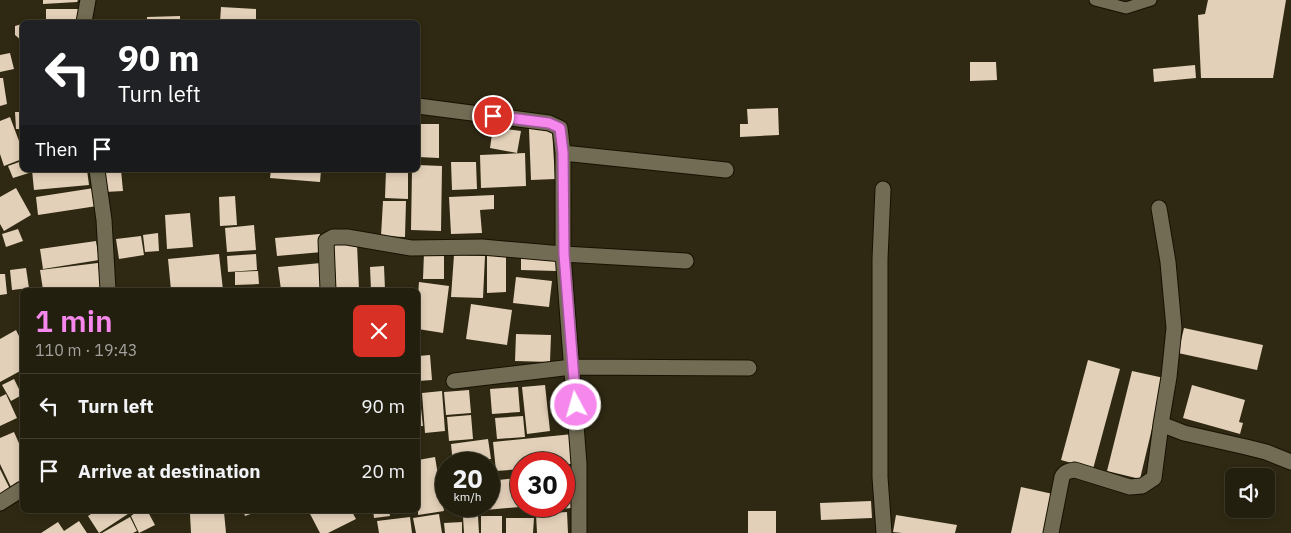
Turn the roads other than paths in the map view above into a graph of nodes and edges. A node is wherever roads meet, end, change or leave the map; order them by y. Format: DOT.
graph roads {
  1 [pos="88,0"];
  2 [pos="1095,0"];
  3 [pos="1151,0"];
  4 [pos="84,20"];
  5 [pos="420,106"];
  6 [pos="563,153"];
  7 [pos="726,170"];
  8 [pos="97,172"];
  9 [pos="883,190"];
  10 [pos="1159,208"];
  11 [pos="564,254"];
  12 [pos="686,261"];
  13 [pos="108,288"];
  14 [pos="328,288"];
  15 [pos="572,367"];
  16 [pos="749,368"];
  17 [pos="454,381"];
  18 [pos="1161,424"];
  19 [pos="1291,462"];
  20 [pos="20,490"];
  21 [pos="0,503"];
  22 [pos="579,533"];
  23 [pos="884,533"];
  24 [pos="1051,533"];
  1 -- 4 [label="street"];
  2 -- 3 [label="lane"];
  5 -- 6 [label="street"];
  6 -- 7 [label="street"];
  6 -- 11 [label="street"];
  8 -- 13 [label="street"];
  9 -- 23 [label="street"];
  10 -- 18 [label="street"];
  11 -- 12 [label="street"];
  11 -- 14 [label="street"];
  11 -- 15 [label="street"];
  15 -- 16 [label="street"];
  15 -- 17 [label="street"];
  15 -- 22 [label="street"];
  18 -- 19 [label="street"];
  18 -- 24 [label="street"];
  20 -- 21 [label="street"];
}
